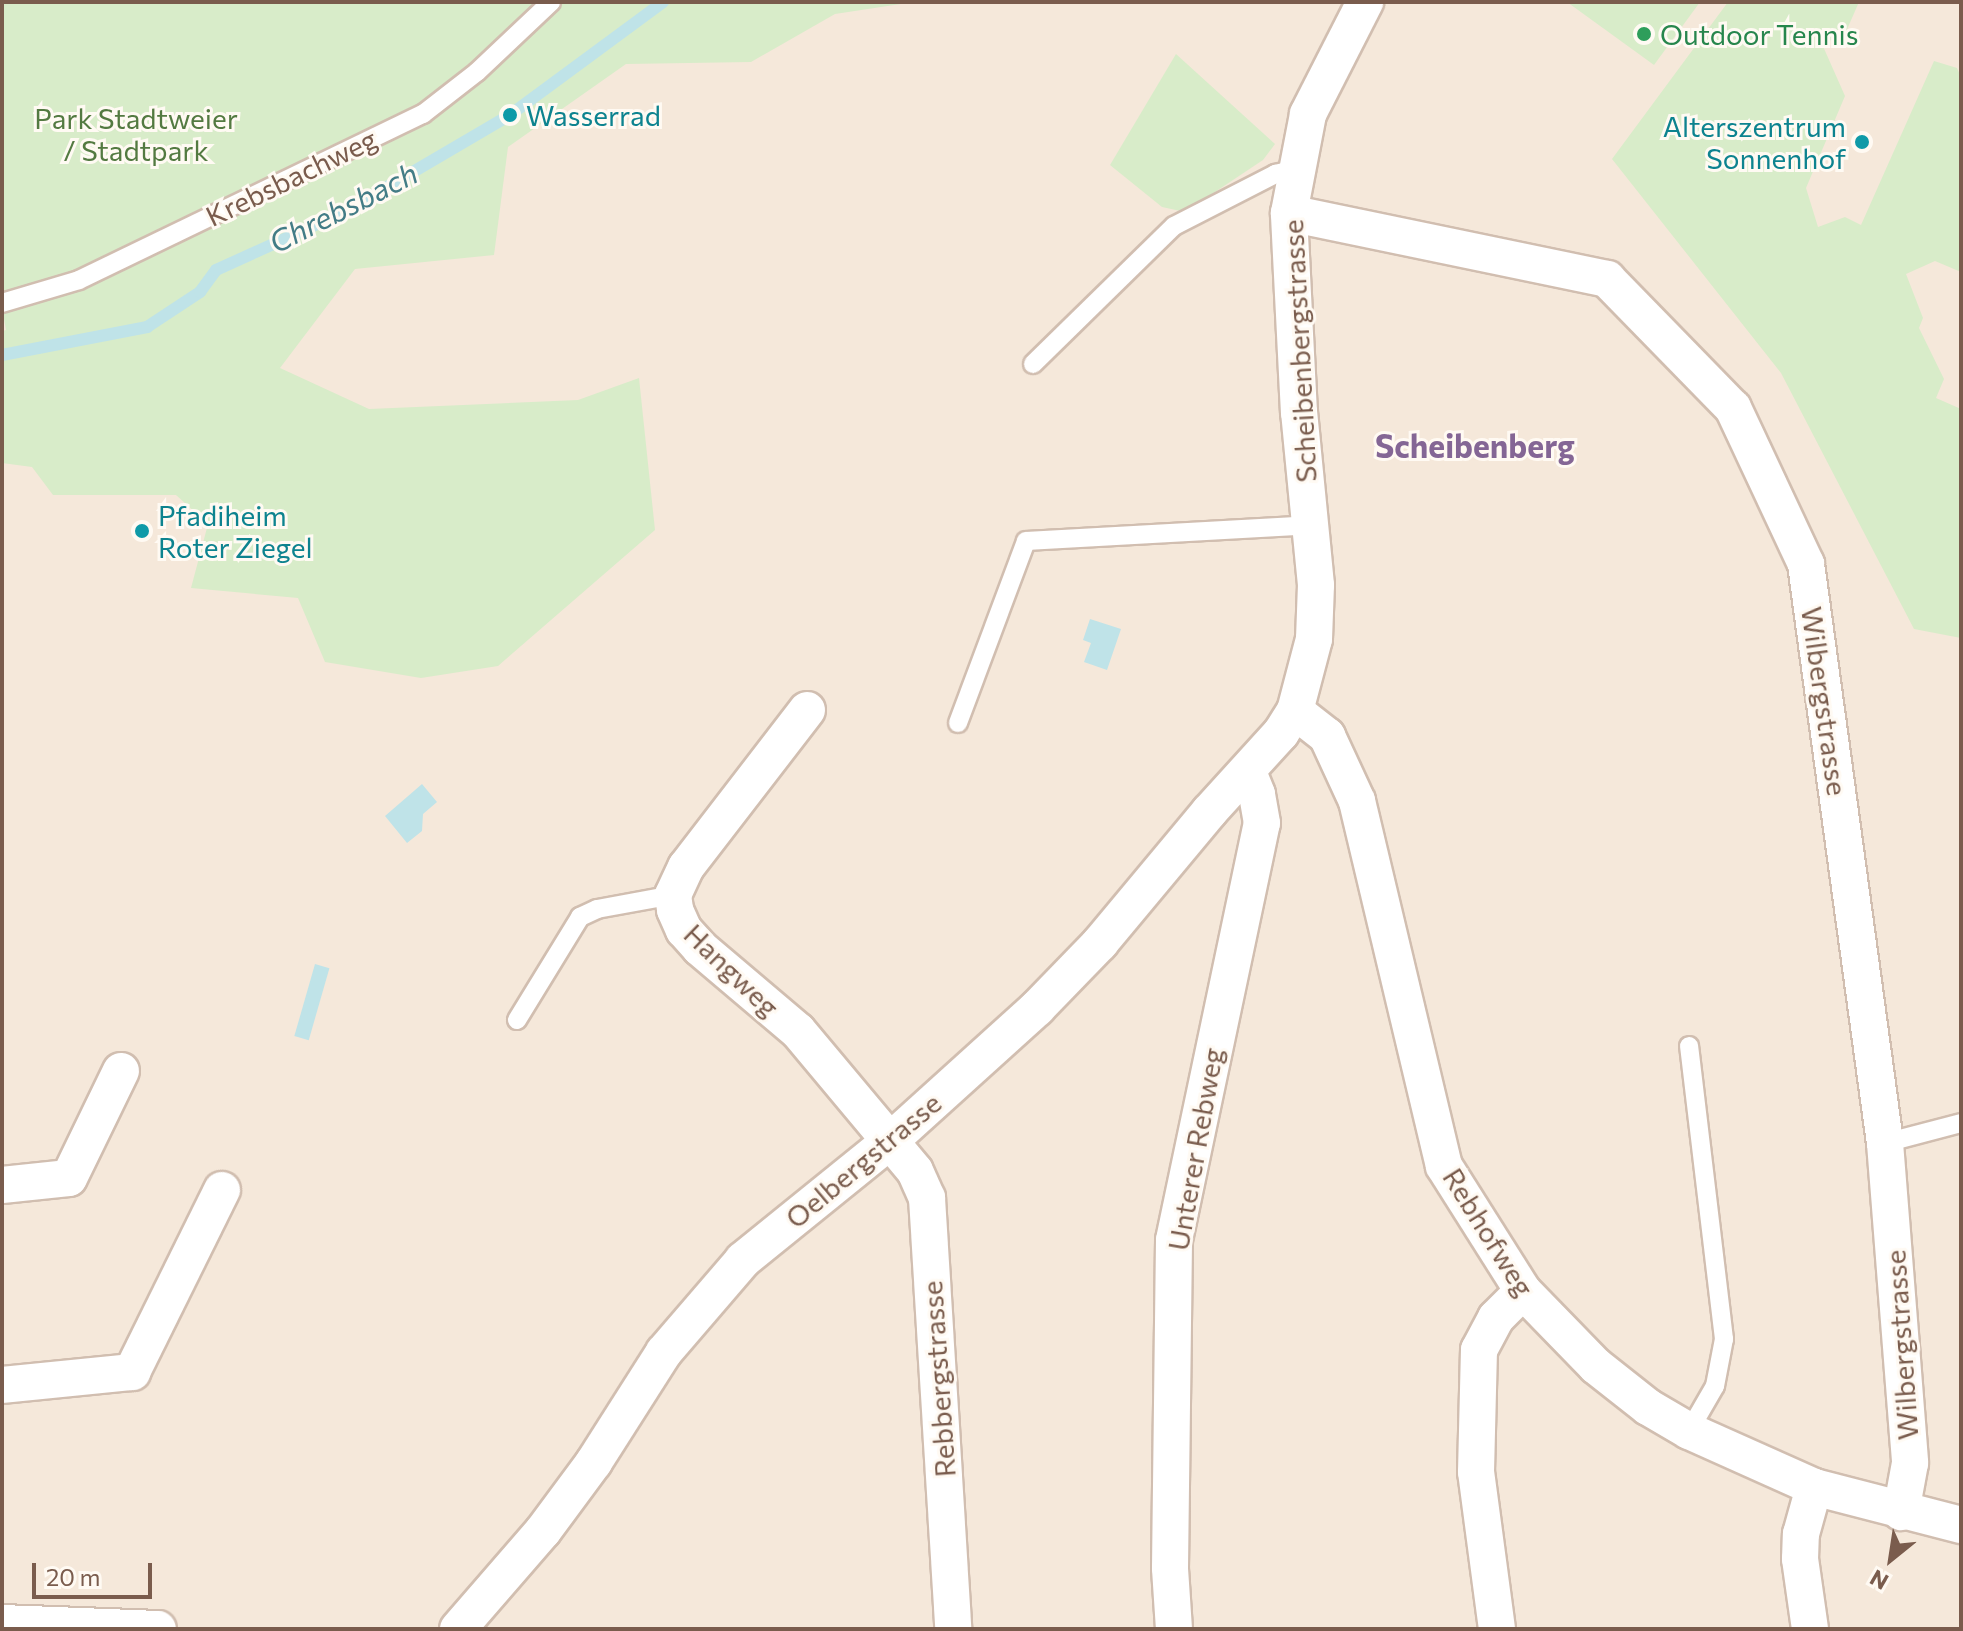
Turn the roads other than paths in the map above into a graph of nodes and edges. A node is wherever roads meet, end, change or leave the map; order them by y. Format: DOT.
graph roads {
  1 [pos="551,2"];
  2 [pos="1365,2"];
  3 [pos="1297,169"];
  4 [pos="1289,213"];
  5 [pos="2,303"];
  6 [pos="1033,364"];
  7 [pos="1310,525"];
  8 [pos="807,710"];
  9 [pos="1295,711"];
  10 [pos="958,723"];
  11 [pos="1248,772"];
  12 [pos="673,895"];
  13 [pos="517,1020"];
  14 [pos="1689,1046"];
  15 [pos="121,1071"];
  16 [pos="1961,1123"];
  17 [pos="890,1141"];
  18 [pos="1885,1143"];
  19 [pos="2,1185"];
  20 [pos="222,1190"];
  21 [pos="1523,1291"];
  22 [pos="2,1385"];
  23 [pos="1689,1431"];
  24 [pos="1814,1487"];
  25 [pos="1901,1512"];
  26 [pos="1961,1525"];
  27 [pos="2,1623"];
  28 [pos="158,1629"];
  29 [pos="458,1629"];
  30 [pos="953,1629"];
  31 [pos="1174,1629"];
  32 [pos="1497,1629"];
  33 [pos="1810,1629"];
  1 -- 5 [label="lane, Krebsbachweg"];
  2 -- 3 [label="street, Scheibenbergstrasse"];
  3 -- 4 [label="street, Scheibenbergstrasse"];
  3 -- 6 [label="lane"];
  4 -- 7 [label="street, Scheibenbergstrasse"];
  4 -- 18 [label="street, Wilbergstrasse"];
  7 -- 9 [label="street, Scheibenbergstrasse"];
  7 -- 10 [label="lane"];
  8 -- 12 [label="street, Hangweg"];
  9 -- 11 [label="street, Oelbergstrasse"];
  9 -- 21 [label="street, Rebhofweg"];
  11 -- 17 [label="street, Oelbergstrasse"];
  11 -- 31 [label="street, Unterer Rebweg"];
  12 -- 13 [label="lane"];
  12 -- 17 [label="street, Hangweg"];
  14 -- 23 [label="lane"];
  15 -- 19 [label="street"];
  16 -- 18 [label="lane"];
  17 -- 29 [label="street, Oelbergstrasse"];
  17 -- 30 [label="street, Rebbergstrasse"];
  18 -- 25 [label="street, Wilbergstrasse"];
  20 -- 22 [label="street"];
  21 -- 23 [label="street, Rebhofweg"];
  21 -- 32 [label="street"];
  23 -- 24 [label="street, Rebhofweg"];
  24 -- 25 [label="street, Rebhofweg"];
  24 -- 33 [label="street"];
  25 -- 26 [label="street, Rebhofweg"];
  27 -- 28 [label="street"];
}
